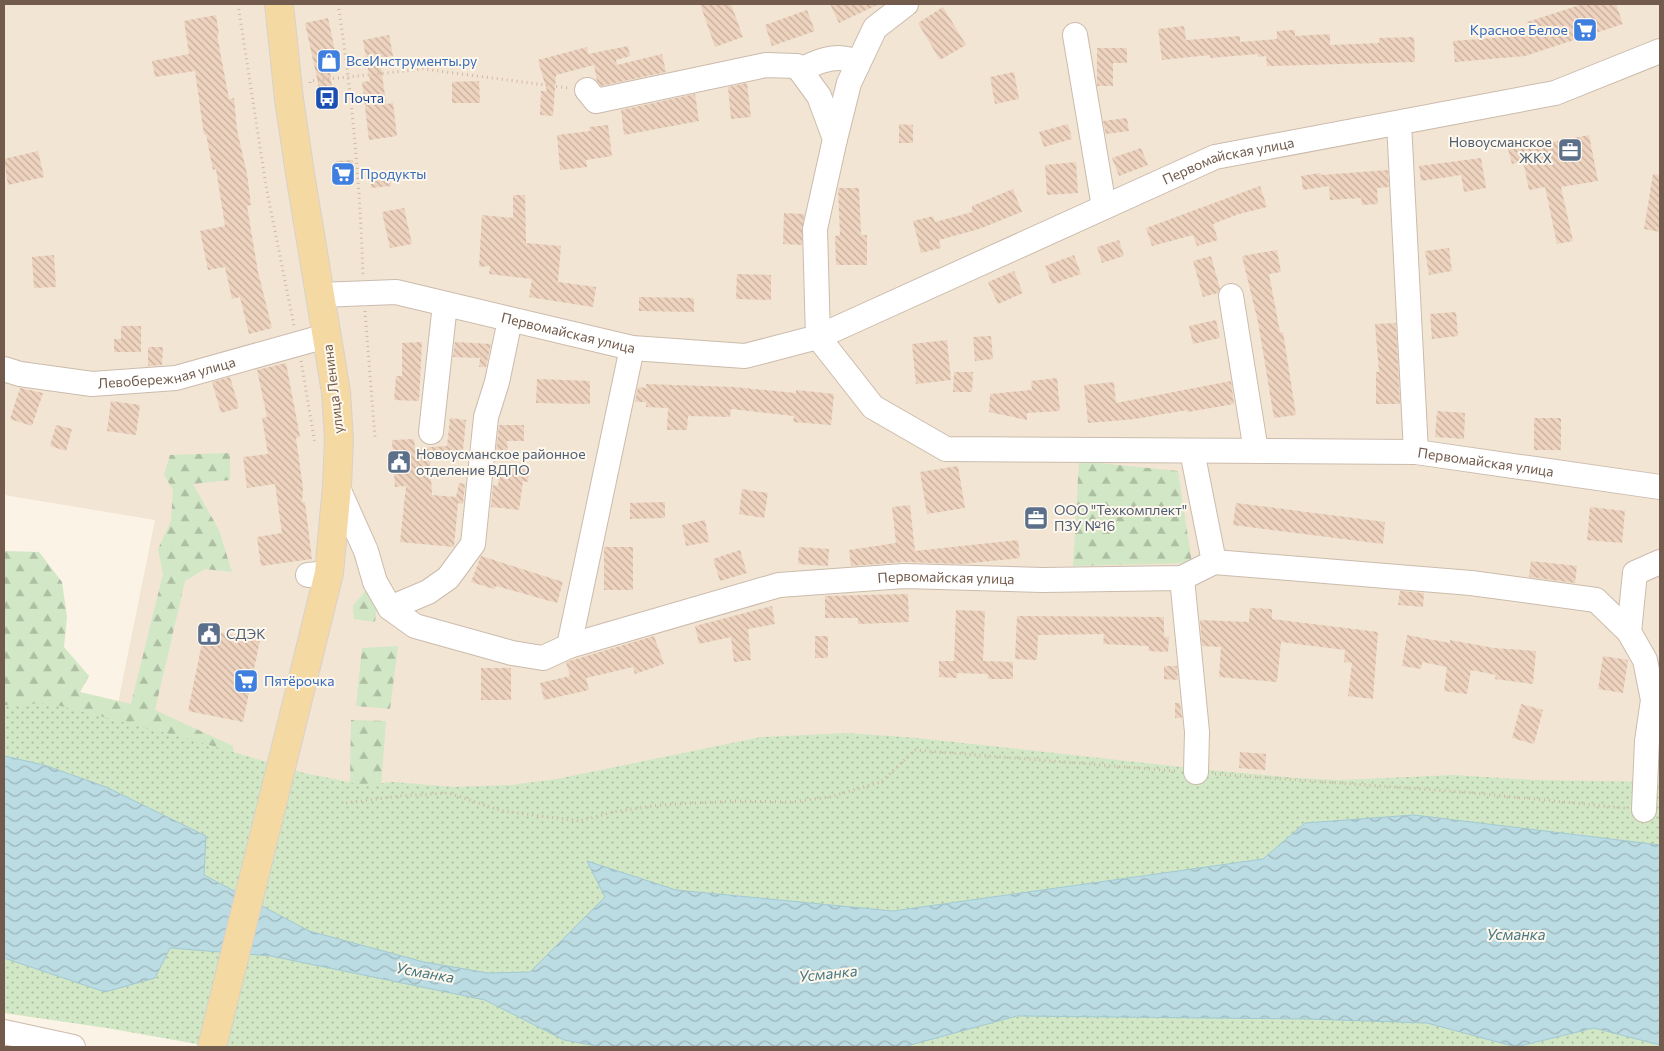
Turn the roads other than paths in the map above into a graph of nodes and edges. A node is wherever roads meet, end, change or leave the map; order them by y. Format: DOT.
graph roads {
  1 [pos="280,4"];
  2 [pos="906,4"];
  3 [pos="1075,35"];
  4 [pos="1660,51"];
  5 [pos="857,66"];
  6 [pos="801,71"];
  7 [pos="587,90"];
  8 [pos="1399,123"];
  9 [pos="835,139"];
  10 [pos="1104,207"];
  11 [pos="319,295"];
  12 [pos="1231,296"];
  13 [pos="445,304"];
  14 [pos="510,320"];
  15 [pos="326,336"];
  16 [pos="818,337"];
  17 [pos="632,348"];
  18 [pos="4,369"];
  19 [pos="431,432"];
  20 [pos="1192,451"];
  21 [pos="1256,451"];
  22 [pos="1416,452"];
  23 [pos="337,486"];
  24 [pos="1660,487"];
  25 [pos="1214,562"];
  26 [pos="1660,562"];
  27 [pos="1182,578"];
  28 [pos="390,608"];
  29 [pos="1628,632"];
  30 [pos="569,646"];
  31 [pos="1196,772"];
  32 [pos="1644,810"];
  33 [pos="4,1032"];
  34 [pos="73,1047"];
  35 [pos="212,1047"];
  1 -- 11 [label="main road, улица Ленина"];
  2 -- 5 [label="street"];
  3 -- 10 [label="street"];
  4 -- 8 [label="street, Первомайская улица"];
  5 -- 6 [label="street"];
  5 -- 9 [label="street"];
  6 -- 7 [label="street"];
  6 -- 9 [label="street"];
  8 -- 10 [label="street, Первомайская улица"];
  8 -- 22 [label="street"];
  9 -- 16 [label="street"];
  10 -- 16 [label="street, Первомайская улица"];
  11 -- 13 [label="street, Первомайская улица"];
  11 -- 15 [label="main road, улица Ленина"];
  12 -- 21 [label="street"];
  13 -- 14 [label="street, Первомайская улица"];
  13 -- 19 [label="street"];
  14 -- 17 [label="street, Первомайская улица"];
  14 -- 28 [label="street"];
  15 -- 18 [label="street, Левобережная улица"];
  15 -- 23 [label="main road, улица Ленина"];
  16 -- 17 [label="street, Первомайская улица"];
  16 -- 20 [label="street, Первомайская улица"];
  17 -- 30 [label="street"];
  20 -- 21 [label="street, Первомайская улица"];
  20 -- 25 [label="street"];
  21 -- 22 [label="street, Первомайская улица"];
  22 -- 24 [label="street, Первомайская улица"];
  23 -- 28 [label="street"];
  23 -- 35 [label="main road, улица Ленина"];
  25 -- 27 [label="street, Первомайская улица"];
  25 -- 29 [label="street"];
  26 -- 29 [label="street"];
  27 -- 30 [label="street, Первомайская улица"];
  27 -- 31 [label="street"];
  28 -- 30 [label="street, Первомайская улица"];
  29 -- 32 [label="street"];
  33 -- 34 [label="street"];
}
